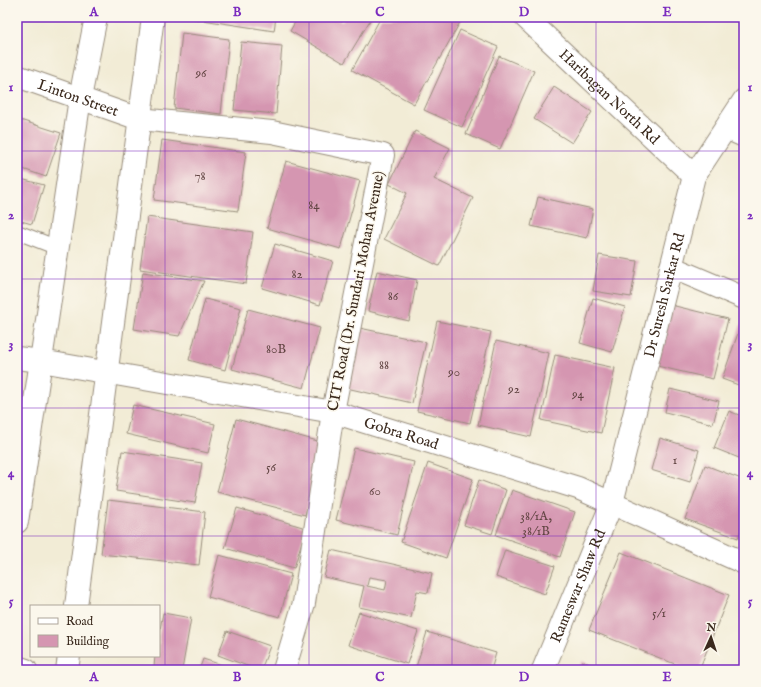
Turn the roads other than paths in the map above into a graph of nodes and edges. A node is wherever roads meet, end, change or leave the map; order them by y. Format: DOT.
graph roads {
  1 [pos="96,17"];
  2 [pos="153,17"];
  3 [pos="525,17"];
  4 [pos="17,76"];
  5 [pos="80,98"];
  6 [pos="744,100"];
  7 [pos="139,119"];
  8 [pos="735,132"];
  9 [pos="694,176"];
  10 [pos="17,232"];
  11 [pos="58,248"];
  12 [pos="671,267"];
  13 [pos="744,298"];
  14 [pos="17,358"];
  15 [pos="41,361"];
  16 [pos="107,373"];
  17 [pos="333,412"];
  18 [pos="612,503"];
  19 [pos="17,522"];
  20 [pos="744,563"];
  21 [pos="76,605"];
  22 [pos="69,657"];
  23 [pos="17,667"];
  24 [pos="26,670"];
  25 [pos="67,670"];
  26 [pos="284,670"];
  27 [pos="543,670"];
  1 -- 5 [label="street"];
  2 -- 7 [label="street"];
  3 -- 9 [label="street, Haribagan North Rd"];
  4 -- 5 [label="street, Linton Street"];
  5 -- 7 [label="street, Linton Street"];
  5 -- 11 [label="street"];
  6 -- 8 [label="street, Dr Suresh Sarkar Rd"];
  7 -- 16 [label="street"];
  7 -- 17 [label="street, CIT Road (Dr. Sundari Mohan Avenue)"];
  8 -- 9 [label="street, Dr Suresh Sarkar Rd"];
  9 -- 12 [label="street, Dr Suresh Sarkar Rd"];
  10 -- 11 [label="lane"];
  11 -- 15 [label="street"];
  12 -- 13 [label="street"];
  12 -- 18 [label="street, Dr Suresh Sarkar Rd"];
  14 -- 15 [label="street, Gobra Road"];
  15 -- 16 [label="street, Gobra Road"];
  15 -- 19 [label="street"];
  16 -- 17 [label="street, Gobra Road"];
  16 -- 21 [label="street"];
  17 -- 18 [label="street, Gobra Road"];
  17 -- 26 [label="street, CIT Road (Dr. Sundari Mohan Avenue)"];
  18 -- 20 [label="street, Gobra Road"];
  18 -- 27 [label="street, Rameswar Shaw Rd"];
  22 -- 25 [label="street"];
  23 -- 24 [label="street"];
}
